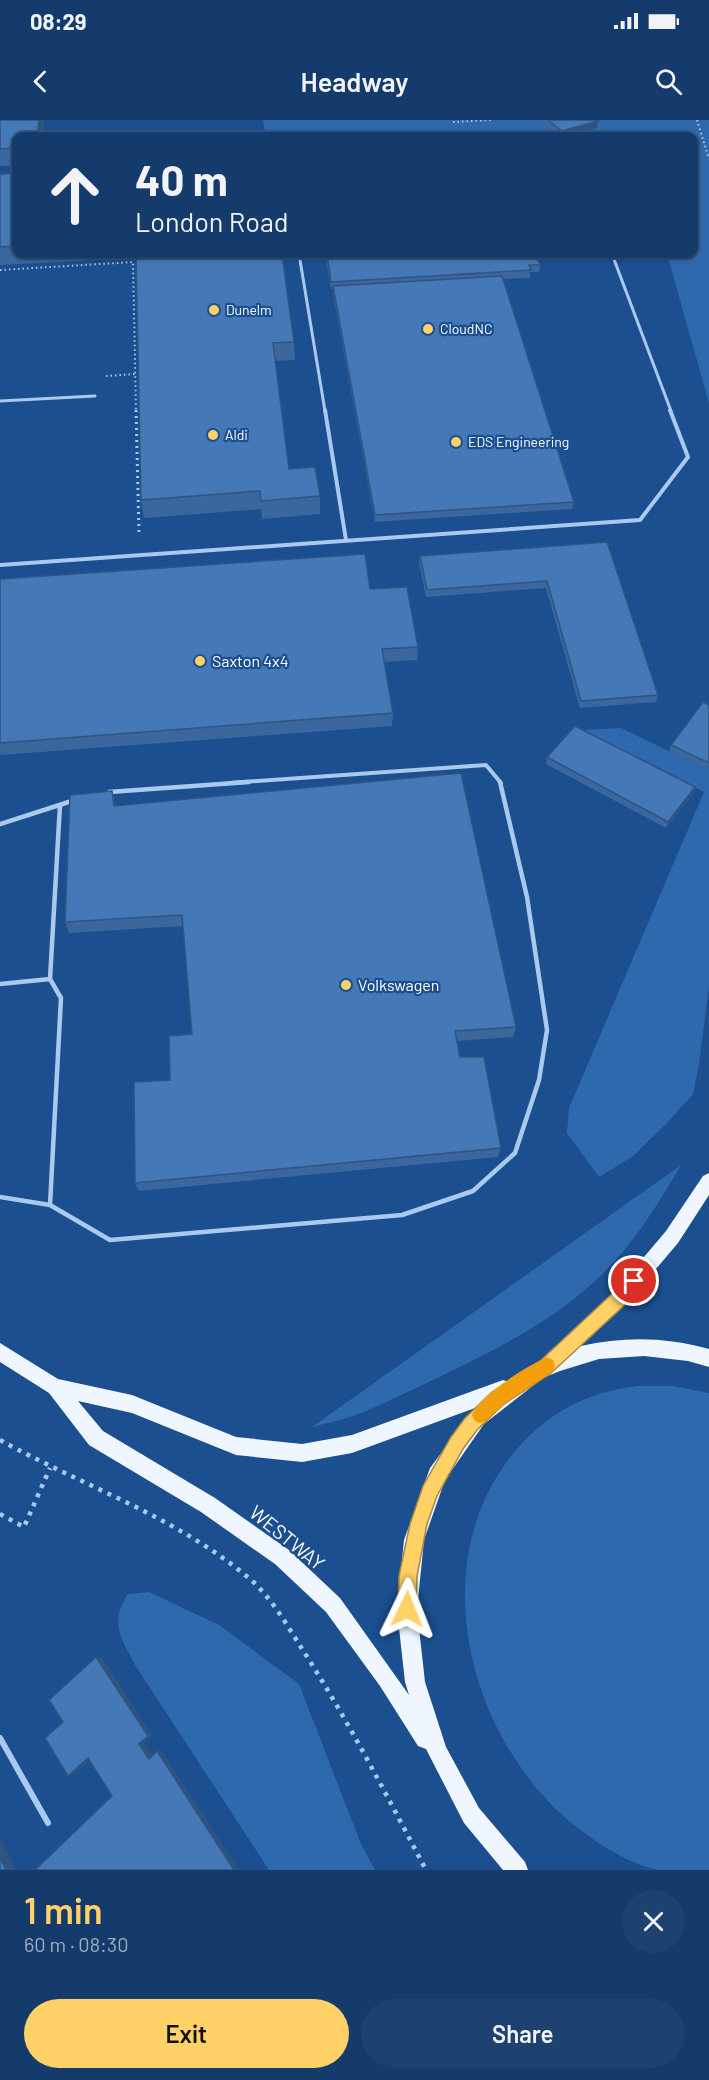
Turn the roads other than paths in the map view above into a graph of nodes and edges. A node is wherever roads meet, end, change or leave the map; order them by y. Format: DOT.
graph roads {
  1 [pos="300,258"];
  2 [pos="613,258"];
  3 [pos="95,396"];
  4 [pos="0,401"];
  5 [pos="346,540"];
  6 [pos="0,565"];
  7 [pos="102,792"];
  8 [pos="81,799"];
  9 [pos="60,805"];
  10 [pos="0,824"];
  11 [pos="50,979"];
  12 [pos="0,984"];
  13 [pos="709,1181"];
  14 [pos="0,1197"];
  15 [pos="50,1205"];
  16 [pos="0,1352"];
  17 [pos="709,1358"];
  18 [pos="544,1368"];
  19 [pos="517,1384"];
  20 [pos="54,1387"];
  21 [pos="0,1738"];
  22 [pos="446,1772"];
  23 [pos="48,1823"];
  24 [pos="518,1870"];
  1 -- 5 [label="lane"];
  2 -- 5 [label="lane"];
  3 -- 4 [label="lane"];
  5 -- 6 [label="lane"];
  7 -- 15 [label="lane"];
  8 -- 9 [label="lane"];
  9 -- 10 [label="lane"];
  9 -- 11 [label="lane"];
  11 -- 12 [label="lane"];
  11 -- 15 [label="lane"];
  13 -- 18 [label="main road"];
  14 -- 15 [label="lane"];
  16 -- 20 [label="main road, WESTWAY"];
  17 -- 18 [label="main road"];
  18 -- 19 [label="main road"];
  19 -- 20 [label="main road, WESTWAY"];
  19 -- 22 [label="main road"];
  20 -- 22 [label="main road, WESTWAY"];
  21 -- 23 [label="lane"];
  22 -- 24 [label="main road"];
}
